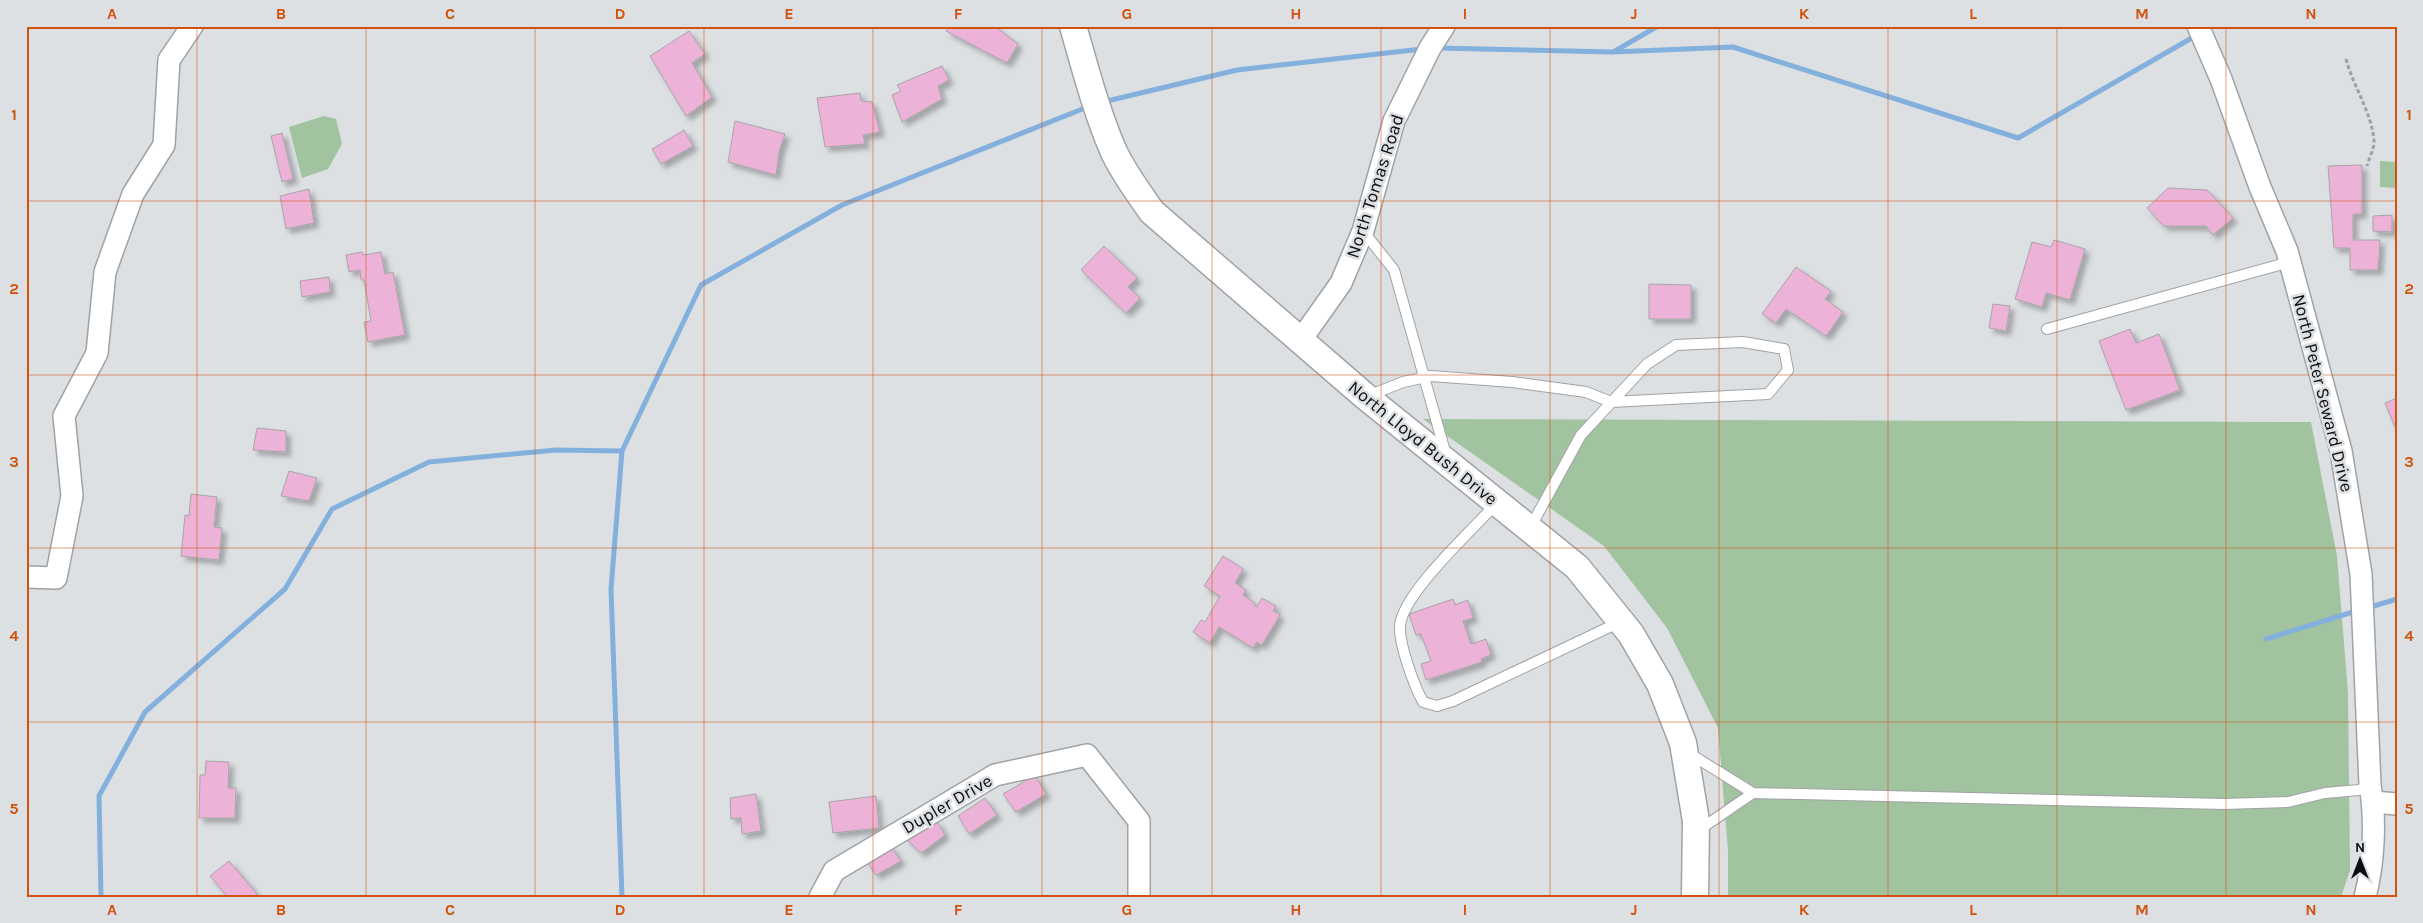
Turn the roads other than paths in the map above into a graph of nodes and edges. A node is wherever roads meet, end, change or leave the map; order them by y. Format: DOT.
graph roads {
  1 [pos="192,26"];
  2 [pos="1073,26"];
  3 [pos="1444,26"];
  4 [pos="2198,26"];
  5 [pos="1363,231"];
  6 [pos="2290,262"];
  7 [pos="2048,329"];
  8 [pos="1300,341"];
  9 [pos="1425,378"];
  10 [pos="1366,397"];
  11 [pos="1611,402"];
  12 [pos="1449,464"];
  13 [pos="1497,502"];
  14 [pos="1530,529"];
  15 [pos="26,577"];
  16 [pos="1621,622"];
  17 [pos="1684,750"];
  18 [pos="1753,793"];
  19 [pos="2372,793"];
  20 [pos="2397,804"];
  21 [pos="1696,832"];
  22 [pos="820,897"];
  23 [pos="1140,897"];
  24 [pos="1695,897"];
  25 [pos="2365,897"];
  1 -- 15 [label="street"];
  2 -- 8 [label="street, North Lloyd Bush Drive"];
  3 -- 5 [label="street, North Tomas Road"];
  4 -- 6 [label="street, North Peter Seward Drive"];
  5 -- 8 [label="street, North Tomas Road"];
  5 -- 9 [label="lane"];
  6 -- 7 [label="lane"];
  6 -- 19 [label="street, North Peter Seward Drive"];
  8 -- 10 [label="street, North Lloyd Bush Drive"];
  9 -- 10 [label="lane"];
  9 -- 11 [label="lane"];
  9 -- 12 [label="lane"];
  10 -- 12 [label="street, North Lloyd Bush Drive"];
  11 -- 11 [label="lane"];
  11 -- 14 [label="lane"];
  12 -- 13 [label="street, North Lloyd Bush Drive"];
  13 -- 14 [label="street, North Lloyd Bush Drive"];
  13 -- 16 [label="lane"];
  14 -- 16 [label="street, North Lloyd Bush Drive"];
  16 -- 17 [label="street, North Lloyd Bush Drive"];
  17 -- 18 [label="lane"];
  17 -- 21 [label="street, North Lloyd Bush Drive"];
  18 -- 19 [label="lane"];
  18 -- 21 [label="lane"];
  19 -- 20 [label="street"];
  19 -- 25 [label="street, North Peter Seward Drive"];
  21 -- 24 [label="street, North Lloyd Bush Drive"];
  22 -- 23 [label="street, Dupler Drive"];
}
